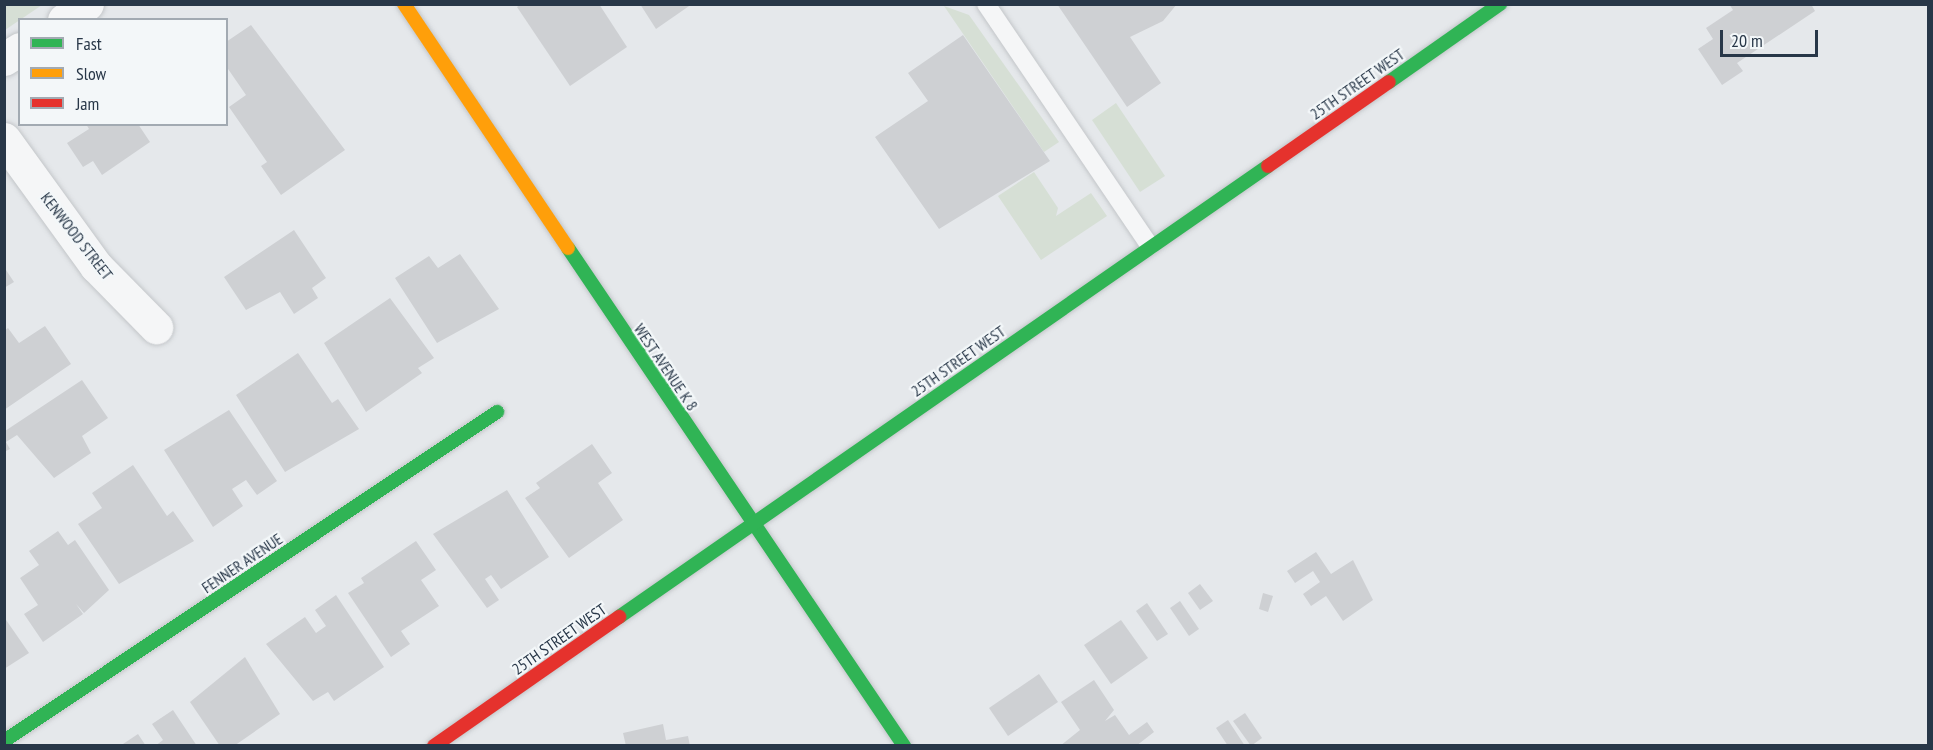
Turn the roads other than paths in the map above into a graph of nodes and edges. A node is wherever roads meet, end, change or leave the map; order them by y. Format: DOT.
graph roads {
  1 [pos="87,4"];
  2 [pos="404,4"];
  3 [pos="987,4"];
  4 [pos="1500,4"];
  5 [pos="67,18"];
  6 [pos="18,50"];
  7 [pos="4,59"];
  8 [pos="4,139"];
  9 [pos="1150,246"];
  10 [pos="156,327"];
  11 [pos="497,412"];
  12 [pos="752,525"];
  13 [pos="4,741"];
  14 [pos="435,746"];
  15 [pos="904,746"];
  1 -- 5 [label="street"];
  2 -- 12 [label="street, WEST AVENUE K 8"];
  3 -- 9 [label="lane"];
  4 -- 9 [label="street, 25TH STREET WEST"];
  6 -- 7 [label="street"];
  8 -- 10 [label="street, KENWOOD STREET"];
  9 -- 12 [label="street, 25TH STREET WEST"];
  11 -- 13 [label="street, FENNER AVENUE"];
  12 -- 14 [label="street, 25TH STREET WEST"];
  12 -- 15 [label="street, WEST AVENUE K 8"];
}
